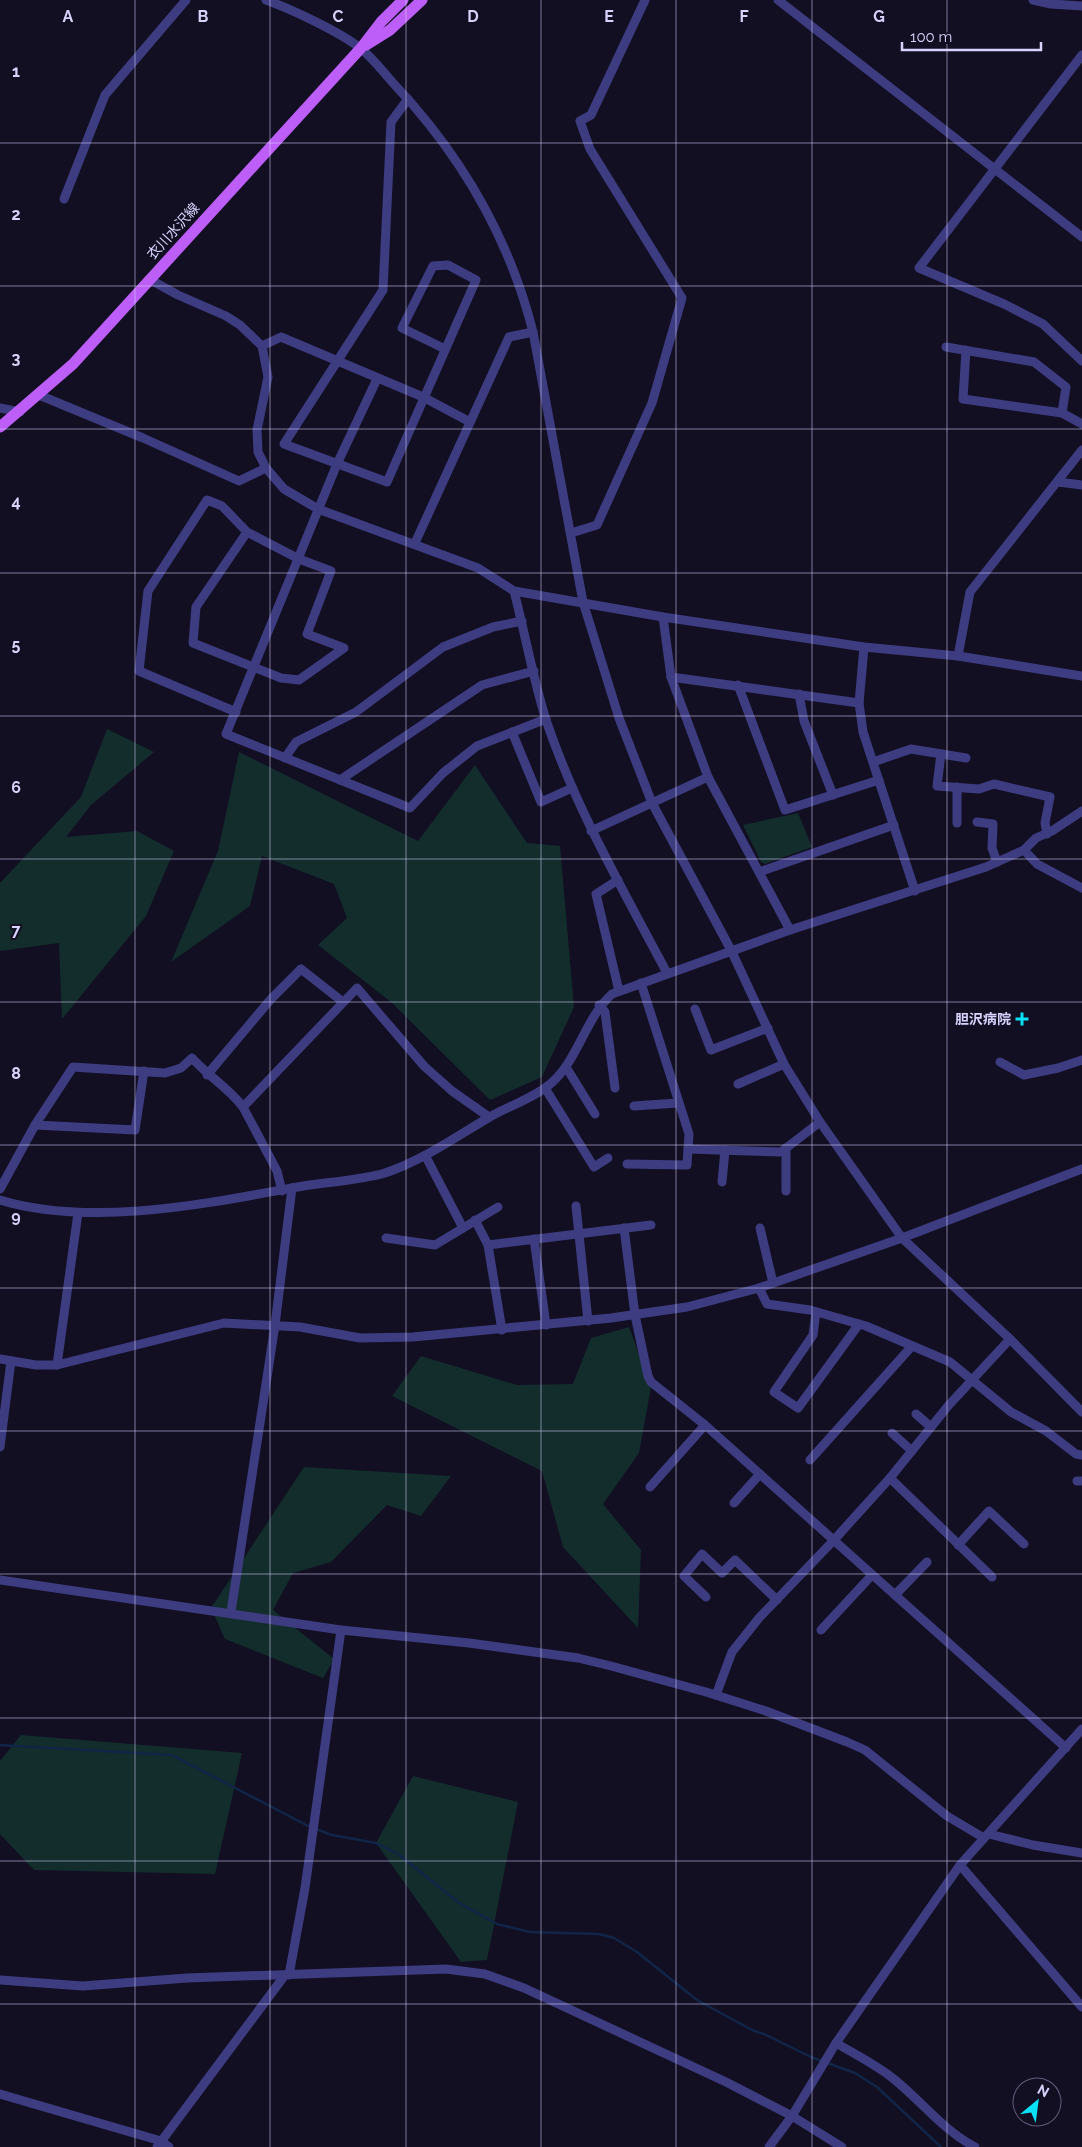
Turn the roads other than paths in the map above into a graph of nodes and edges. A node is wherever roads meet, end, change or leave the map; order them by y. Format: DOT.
graph roads {
  1 [pos="186,0"];
  2 [pos="266,0"];
  3 [pos="403,0"];
  4 [pos="422,0"];
  5 [pos="645,0"];
  6 [pos="778,0"];
  7 [pos="1033,0"];
  8 [pos="1082,6"];
  9 [pos="360,48"];
  10 [pos="1082,55"];
  11 [pos="408,99"];
  12 [pos="994,168"];
  13 [pos="64,199"];
  14 [pos="1082,237"];
  15 [pos="149,279"];
  16 [pos="533,332"];
  17 [pos="262,346"];
  18 [pos="946,347"];
  19 [pos="445,349"];
  20 [pos="966,350"];
  21 [pos="336,361"];
  22 [pos="1082,361"];
  23 [pos="377,379"];
  24 [pos="39,395"];
  25 [pos="423,397"];
  26 [pos="0,408"];
  27 [pos="20,412"];
  28 [pos="1062,413"];
  29 [pos="470,422"];
  30 [pos="1082,424"];
  31 [pos="0,428"];
  32 [pos="1082,450"];
  33 [pos="337,464"];
  34 [pos="266,468"];
  35 [pos="1058,482"];
  36 [pos="1082,485"];
  37 [pos="318,509"];
  38 [pos="247,532"];
  39 [pos="571,533"];
  40 [pos="415,543"];
  41 [pos="299,559"];
  42 [pos="514,591"];
  43 [pos="583,602"];
  44 [pos="663,617"];
  45 [pos="522,621"];
  46 [pos="864,646"];
  47 [pos="958,656"];
  48 [pos="253,666"];
  49 [pos="534,671"];
  50 [pos="1082,676"];
  51 [pos="671,677"];
  52 [pos="738,685"];
  53 [pos="799,694"];
  54 [pos="859,703"];
  55 [pos="236,712"];
  56 [pos="546,719"];
  57 [pos="512,732"];
  58 [pos="941,754"];
  59 [pos="285,758"];
  60 [pos="966,758"];
  61 [pos="873,762"];
  62 [pos="708,777"];
  63 [pos="340,780"];
  64 [pos="879,780"];
  65 [pos="957,787"];
  66 [pos="572,788"];
  67 [pos="833,795"];
  68 [pos="652,803"];
  69 [pos="1082,811"];
  70 [pos="977,822"];
  71 [pos="957,823"];
  72 [pos="894,825"];
  73 [pos="591,831"];
  74 [pos="1047,834"];
  75 [pos="1024,850"];
  76 [pos="997,862"];
  77 [pos="759,872"];
  78 [pos="618,880"];
  79 [pos="1082,888"];
  80 [pos="915,891"];
  81 [pos="790,930"];
  82 [pos="731,950"];
  83 [pos="667,972"];
  84 [pos="641,983"];
  85 [pos="619,991"];
  86 [pos="343,1002"];
  87 [pos="599,1005"];
  88 [pos="695,1008"];
  89 [pos="768,1028"];
  90 [pos="1082,1060"];
  91 [pos="1000,1062"];
  92 [pos="784,1064"];
  93 [pos="566,1066"];
  94 [pos="144,1071"];
  95 [pos="208,1075"];
  96 [pos="738,1084"];
  97 [pos="545,1088"];
  98 [pos="615,1088"];
  99 [pos="678,1104"];
  100 [pos="243,1106"];
  101 [pos="634,1106"];
  102 [pos="594,1114"];
  103 [pos="490,1117"];
  104 [pos="820,1122"];
  105 [pos="35,1126"];
  106 [pos="688,1148"];
  107 [pos="786,1148"];
  108 [pos="725,1150"];
  109 [pos="426,1157"];
  110 [pos="608,1158"];
  111 [pos="626,1164"];
  112 [pos="1082,1169"];
  113 [pos="722,1182"];
  114 [pos="292,1188"];
  115 [pos="0,1189"];
  116 [pos="282,1191"];
  117 [pos="786,1191"];
  118 [pos="0,1200"];
  119 [pos="576,1206"];
  120 [pos="498,1207"];
  121 [pos="78,1213"];
  122 [pos="475,1220"];
  123 [pos="651,1225"];
  124 [pos="463,1228"];
  125 [pos="624,1228"];
  126 [pos="760,1228"];
  127 [pos="580,1233"];
  128 [pos="386,1238"];
  129 [pos="902,1238"];
  130 [pos="534,1239"];
  131 [pos="488,1245"];
  132 [pos="773,1283"];
  133 [pos="759,1288"];
  134 [pos="816,1312"];
  135 [pos="635,1315"];
  136 [pos="588,1321"];
  137 [pos="859,1324"];
  138 [pos="275,1325"];
  139 [pos="546,1325"];
  140 [pos="502,1330"];
  141 [pos="1010,1340"];
  142 [pos="912,1346"];
  143 [pos="0,1359"];
  144 [pos="12,1361"];
  145 [pos="57,1365"];
  146 [pos="972,1380"];
  147 [pos="1082,1412"];
  148 [pos="916,1414"];
  149 [pos="705,1425"];
  150 [pos="932,1428"];
  151 [pos="892,1433"];
  152 [pos="0,1447"];
  153 [pos="912,1451"];
  154 [pos="1082,1455"];
  155 [pos="810,1460"];
  156 [pos="760,1474"];
  157 [pos="890,1478"];
  158 [pos="650,1487"];
  159 [pos="734,1503"];
  160 [pos="834,1540"];
  161 [pos="1024,1544"];
  162 [pos="958,1545"];
  163 [pos="927,1562"];
  164 [pos="872,1575"];
  165 [pos="992,1577"];
  166 [pos="0,1580"];
  167 [pos="895,1595"];
  168 [pos="706,1597"];
  169 [pos="777,1600"];
  170 [pos="231,1612"];
  171 [pos="340,1630"];
  172 [pos="821,1630"];
  173 [pos="716,1695"];
  174 [pos="1082,1729"];
  175 [pos="1066,1748"];
  176 [pos="986,1836"];
  177 [pos="1082,1853"];
  178 [pos="960,1865"];
  179 [pos="287,1975"];
  180 [pos="0,1980"];
  181 [pos="1082,2007"];
  182 [pos="836,2043"];
  183 [pos="0,2094"];
  184 [pos="792,2116"];
  185 [pos="159,2144"];
  186 [pos="169,2147"];
  187 [pos="769,2147"];
  188 [pos="842,2147"];
  189 [pos="975,2147"];
  1 -- 13 [label="street"];
  2 -- 9 [label="street"];
  3 -- 9 [label="main road, 衣川水沢線"];
  4 -- 9 [label="main road, 衣川水沢線"];
  5 -- 39 [label="street"];
  6 -- 12 [label="street"];
  7 -- 8 [label="street"];
  9 -- 11 [label="street"];
  9 -- 15 [label="main road, 衣川水沢線"];
  10 -- 12 [label="street"];
  11 -- 16 [label="street"];
  11 -- 21 [label="street"];
  12 -- 14 [label="street"];
  12 -- 22 [label="street"];
  15 -- 17 [label="street"];
  15 -- 24 [label="main road, 衣川水沢線"];
  16 -- 29 [label="street"];
  16 -- 39 [label="street"];
  17 -- 21 [label="street"];
  17 -- 34 [label="street"];
  18 -- 20 [label="street"];
  19 -- 19 [label="street"];
  19 -- 25 [label="street"];
  20 -- 28 [label="street"];
  20 -- 28 [label="street"];
  21 -- 23 [label="street"];
  21 -- 33 [label="street"];
  23 -- 25 [label="street"];
  23 -- 33 [label="street"];
  24 -- 27 [label="main road, 衣川水沢線"];
  24 -- 34 [label="street"];
  25 -- 29 [label="street"];
  25 -- 33 [label="street"];
  26 -- 27 [label="street"];
  27 -- 31 [label="main road, 衣川水沢線"];
  28 -- 30 [label="street"];
  29 -- 40 [label="street"];
  32 -- 35 [label="street"];
  33 -- 37 [label="street"];
  34 -- 37 [label="street"];
  35 -- 36 [label="street"];
  35 -- 47 [label="street"];
  37 -- 40 [label="street"];
  37 -- 41 [label="street"];
  38 -- 41 [label="street"];
  38 -- 48 [label="street"];
  38 -- 55 [label="street"];
  39 -- 43 [label="street"];
  40 -- 42 [label="street"];
  41 -- 48 [label="street"];
  41 -- 48 [label="street"];
  42 -- 43 [label="street"];
  42 -- 45 [label="street"];
  43 -- 44 [label="street"];
  43 -- 68 [label="street"];
  44 -- 46 [label="street"];
  44 -- 51 [label="street"];
  45 -- 49 [label="street"];
  45 -- 59 [label="street"];
  46 -- 47 [label="street"];
  46 -- 54 [label="street"];
  47 -- 50 [label="street"];
  48 -- 55 [label="street"];
  49 -- 56 [label="street"];
  49 -- 63 [label="street"];
  51 -- 52 [label="street"];
  51 -- 62 [label="street"];
  52 -- 53 [label="street"];
  52 -- 67 [label="street"];
  53 -- 54 [label="street"];
  53 -- 67 [label="street"];
  54 -- 61 [label="street"];
  55 -- 59 [label="street"];
  56 -- 57 [label="street"];
  56 -- 66 [label="street"];
  57 -- 63 [label="street"];
  57 -- 66 [label="street"];
  58 -- 60 [label="street"];
  58 -- 61 [label="street"];
  58 -- 65 [label="street"];
  59 -- 63 [label="street"];
  61 -- 64 [label="street"];
  62 -- 68 [label="street"];
  62 -- 77 [label="street"];
  64 -- 67 [label="street"];
  64 -- 72 [label="street"];
  65 -- 71 [label="street"];
  65 -- 74 [label="street"];
  66 -- 73 [label="street"];
  68 -- 73 [label="street"];
  68 -- 82 [label="street"];
  69 -- 74 [label="street"];
  70 -- 76 [label="street"];
  72 -- 77 [label="street"];
  72 -- 80 [label="street"];
  73 -- 78 [label="street"];
  74 -- 75 [label="street"];
  75 -- 76 [label="street"];
  75 -- 79 [label="street"];
  76 -- 80 [label="street"];
  77 -- 81 [label="street"];
  78 -- 83 [label="street"];
  78 -- 85 [label="street"];
  80 -- 81 [label="street"];
  81 -- 82 [label="street"];
  82 -- 83 [label="street"];
  82 -- 89 [label="street"];
  83 -- 84 [label="street"];
  84 -- 85 [label="street"];
  84 -- 99 [label="street"];
  85 -- 87 [label="street"];
  86 -- 95 [label="street"];
  86 -- 100 [label="street"];
  86 -- 103 [label="street"];
  87 -- 93 [label="street"];
  87 -- 98 [label="street"];
  88 -- 89 [label="street"];
  89 -- 92 [label="street"];
  90 -- 91 [label="street"];
  92 -- 96 [label="street"];
  92 -- 104 [label="street"];
  93 -- 97 [label="street"];
  93 -- 102 [label="street"];
  94 -- 95 [label="street"];
  94 -- 105 [label="street"];
  94 -- 105 [label="street"];
  95 -- 100 [label="street"];
  97 -- 103 [label="street"];
  97 -- 110 [label="street"];
  99 -- 101 [label="street"];
  99 -- 106 [label="street"];
  100 -- 116 [label="street"];
  103 -- 109 [label="street"];
  104 -- 107 [label="street"];
  104 -- 129 [label="street"];
  105 -- 115 [label="street"];
  106 -- 108 [label="street"];
  106 -- 111 [label="street"];
  107 -- 108 [label="street"];
  107 -- 117 [label="street"];
  108 -- 113 [label="street"];
  109 -- 114 [label="street"];
  109 -- 124 [label="street"];
  112 -- 129 [label="street"];
  114 -- 116 [label="street"];
  114 -- 138 [label="street"];
  116 -- 121 [label="street"];
  118 -- 121 [label="street"];
  119 -- 127 [label="street"];
  120 -- 122 [label="street"];
  121 -- 145 [label="street"];
  122 -- 124 [label="street"];
  122 -- 131 [label="street"];
  123 -- 125 [label="street"];
  124 -- 128 [label="street"];
  125 -- 127 [label="street"];
  125 -- 135 [label="street"];
  126 -- 132 [label="street"];
  127 -- 130 [label="street"];
  127 -- 136 [label="street"];
  129 -- 132 [label="street"];
  129 -- 141 [label="street"];
  130 -- 131 [label="street"];
  130 -- 139 [label="street"];
  131 -- 140 [label="street"];
  132 -- 133 [label="street"];
  133 -- 134 [label="street"];
  133 -- 135 [label="street"];
  134 -- 137 [label="street"];
  134 -- 137 [label="street"];
  135 -- 136 [label="street"];
  135 -- 149 [label="street"];
  136 -- 139 [label="street"];
  137 -- 142 [label="street"];
  138 -- 140 [label="street"];
  138 -- 145 [label="street"];
  138 -- 170 [label="street"];
  139 -- 140 [label="street"];
  141 -- 146 [label="street"];
  141 -- 147 [label="street"];
  142 -- 146 [label="street"];
  142 -- 155 [label="street"];
  143 -- 144 [label="street"];
  144 -- 145 [label="street"];
  144 -- 152 [label="street"];
  146 -- 150 [label="street"];
  146 -- 154 [label="street"];
  148 -- 150 [label="street"];
  149 -- 156 [label="street"];
  149 -- 158 [label="street"];
  150 -- 153 [label="street"];
  151 -- 153 [label="street"];
  153 -- 157 [label="street"];
  156 -- 159 [label="street"];
  156 -- 160 [label="street"];
  157 -- 160 [label="street"];
  157 -- 162 [label="street"];
  160 -- 164 [label="street"];
  160 -- 169 [label="street"];
  161 -- 162 [label="street"];
  162 -- 165 [label="street"];
  163 -- 167 [label="street"];
  164 -- 167 [label="street"];
  164 -- 172 [label="street"];
  166 -- 170 [label="street"];
  167 -- 175 [label="street"];
  168 -- 169 [label="street"];
  169 -- 173 [label="street"];
  170 -- 171 [label="street"];
  171 -- 173 [label="street"];
  171 -- 179 [label="street"];
  173 -- 176 [label="street"];
  174 -- 175 [label="street"];
  175 -- 176 [label="street"];
  176 -- 177 [label="street"];
  176 -- 178 [label="street"];
  178 -- 181 [label="street"];
  178 -- 182 [label="street"];
  179 -- 180 [label="street"];
  179 -- 184 [label="street"];
  179 -- 185 [label="street"];
  182 -- 184 [label="street"];
  182 -- 189 [label="street"];
  183 -- 185 [label="street"];
  184 -- 187 [label="street"];
  184 -- 188 [label="street"];
  185 -- 186 [label="street"];
}
